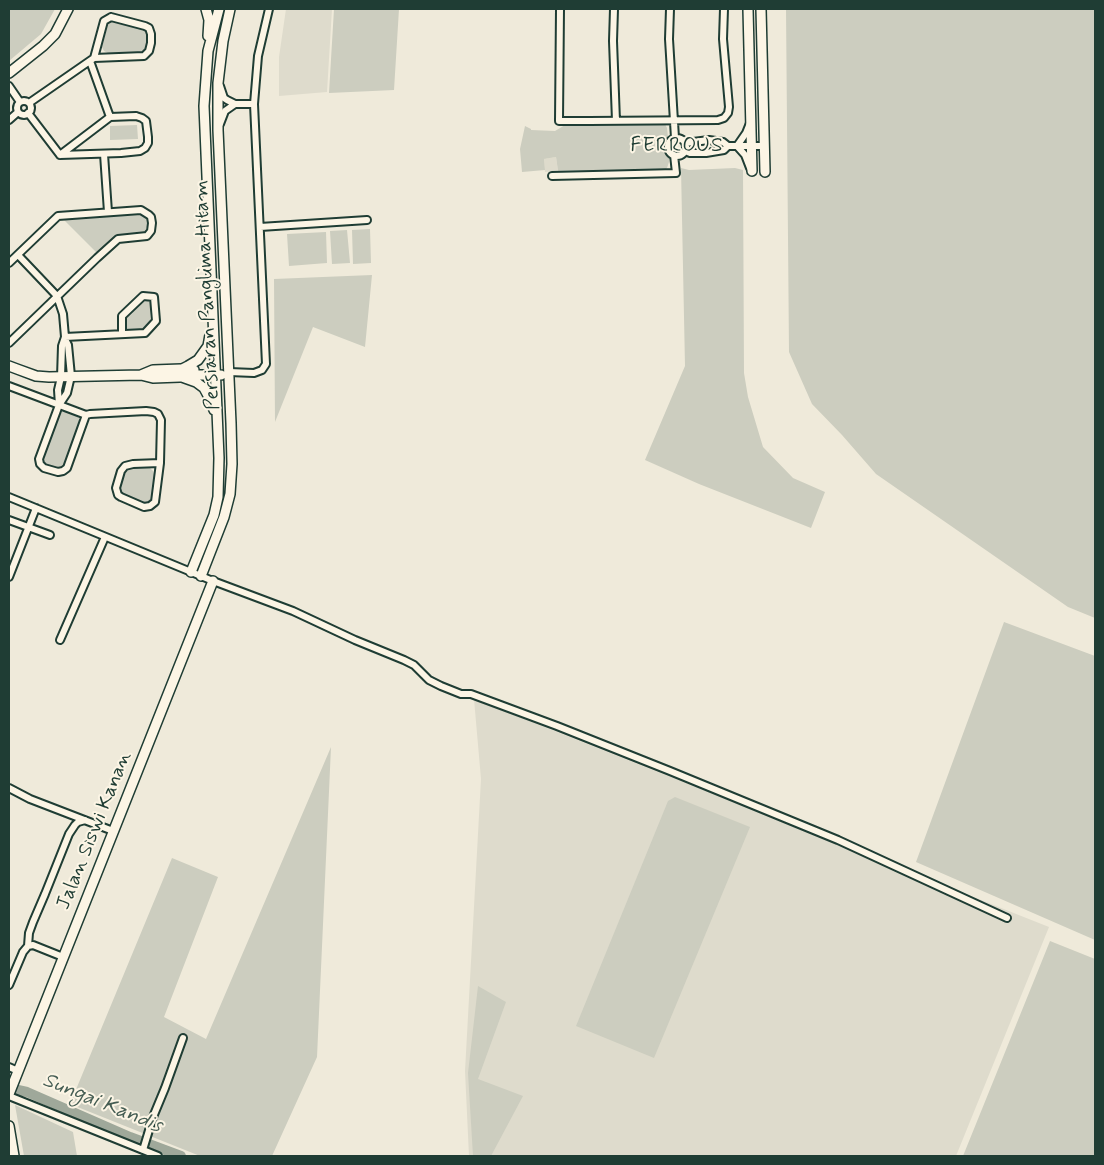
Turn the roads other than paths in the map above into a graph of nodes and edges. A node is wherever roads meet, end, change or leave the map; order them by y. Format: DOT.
graph roads {
  1 [pos="68,9"];
  2 [pos="206,9"];
  3 [pos="219,9"];
  4 [pos="230,9"];
  5 [pos="269,9"];
  6 [pos="560,9"];
  7 [pos="614,9"];
  8 [pos="670,9"];
  9 [pos="724,9"];
  10 [pos="748,9"];
  11 [pos="761,9"];
  12 [pos="208,51"];
  13 [pos="92,59"];
  14 [pos="9,73"];
  15 [pos="218,83"];
  16 [pos="9,86"];
  17 [pos="20,102"];
  18 [pos="29,103"];
  19 [pos="235,104"];
  20 [pos="254,104"];
  21 [pos="18,112"];
  22 [pos="28,113"];
  23 [pos="110,117"];
  24 [pos="9,120"];
  25 [pos="673,120"];
  26 [pos="751,120"];
  27 [pos="616,121"];
  28 [pos="218,130"];
  29 [pos="674,138"];
  30 [pos="79,140"];
  31 [pos="685,143"];
  32 [pos="728,146"];
  33 [pos="737,146"];
  34 [pos="751,146"];
  35 [pos="764,146"];
  36 [pos="685,151"];
  37 [pos="104,154"];
  38 [pos="60,155"];
  39 [pos="82,155"];
  40 [pos="674,155"];
  41 [pos="752,171"];
  42 [pos="765,172"];
  43 [pos="552,176"];
  44 [pos="108,212"];
  45 [pos="367,220"];
  46 [pos="260,226"];
  47 [pos="18,255"];
  48 [pos="9,263"];
  49 [pos="57,296"];
  50 [pos="213,323"];
  51 [pos="122,334"];
  52 [pos="65,338"];
  53 [pos="9,344"];
  54 [pos="9,366"];
  55 [pos="215,372"];
  56 [pos="229,372"];
  57 [pos="181,373"];
  58 [pos="66,376"];
  59 [pos="9,386"];
  60 [pos="59,405"];
  61 [pos="86,415"];
  62 [pos="218,422"];
  63 [pos="160,463"];
  64 [pos="9,497"];
  65 [pos="36,508"];
  66 [pos="9,520"];
  67 [pos="28,527"];
  68 [pos="50,535"];
  69 [pos="105,536"];
  70 [pos="191,572"];
  71 [pos="201,576"];
  72 [pos="9,577"];
  73 [pos="213,581"];
  74 [pos="60,640"];
  75 [pos="9,788"];
  76 [pos="85,820"];
  77 [pos="114,831"];
  78 [pos="1007,918"];
  79 [pos="28,946"];
  80 [pos="63,957"];
  81 [pos="9,985"];
  82 [pos="183,1038"];
  83 [pos="9,1067"];
  84 [pos="18,1071"];
  85 [pos="9,1094"];
  86 [pos="9,1126"];
  87 [pos="143,1148"];
  88 [pos="14,1156"];
  89 [pos="158,1156"];
  1 -- 14 [label="main road"];
  2 -- 12 [label="main road"];
  3 -- 12 [label="main road, Persiaran Panglima Hitam"];
  4 -- 15 [label="main road, Persiaran Panglima Hitam"];
  5 -- 20 [label="street"];
  6 -- 27 [label="street"];
  7 -- 27 [label="street"];
  8 -- 25 [label="street"];
  9 -- 25 [label="street"];
  10 -- 26 [label="main road"];
  11 -- 35 [label="main road"];
  12 -- 50 [label="main road, Persiaran Panglima Hitam"];
  13 -- 13 [label="street"];
  13 -- 18 [label="street"];
  13 -- 23 [label="street"];
  15 -- 19 [label="street"];
  15 -- 28 [label="main road, Persiaran Panglima Hitam"];
  16 -- 17 [label="street"];
  17 -- 18 [label="street"];
  17 -- 21 [label="street"];
  18 -- 22 [label="street"];
  19 -- 20 [label="street"];
  19 -- 28 [label="street"];
  20 -- 46 [label="street"];
  21 -- 22 [label="street"];
  21 -- 24 [label="street"];
  22 -- 38 [label="street"];
  23 -- 30 [label="street"];
  23 -- 37 [label="street"];
  25 -- 27 [label="street"];
  25 -- 29 [label="street"];
  26 -- 33 [label="street"];
  26 -- 34 [label="main road"];
  28 -- 56 [label="main road, Persiaran Panglima Hitam"];
  29 -- 31 [label="street"];
  29 -- 40 [label="street"];
  30 -- 38 [label="street"];
  30 -- 39 [label="street"];
  31 -- 32 [label="street"];
  31 -- 36 [label="street"];
  32 -- 33 [label="street"];
  32 -- 36 [label="street"];
  33 -- 34 [label="street"];
  33 -- 41 [label="street"];
  34 -- 35 [label="street"];
  34 -- 41 [label="main road"];
  35 -- 42 [label="main road"];
  36 -- 40 [label="street"];
  37 -- 39 [label="street"];
  37 -- 44 [label="street"];
  38 -- 39 [label="street"];
  40 -- 43 [label="street"];
  44 -- 47 [label="street"];
  44 -- 49 [label="street"];
  45 -- 46 [label="street"];
  46 -- 56 [label="street"];
  47 -- 48 [label="street"];
  47 -- 49 [label="street"];
  49 -- 52 [label="street"];
  49 -- 53 [label="street"];
  50 -- 55 [label="main road, Persiaran Panglima Hitam"];
  50 -- 57 [label="main road"];
  51 -- 51 [label="street"];
  51 -- 52 [label="street"];
  52 -- 58 [label="street"];
  54 -- 58 [label="main road"];
  55 -- 56 [label="main road"];
  55 -- 57 [label="main road"];
  55 -- 62 [label="main road, Persiaran Panglima Hitam"];
  56 -- 71 [label="main road, Persiaran Panglima Hitam"];
  57 -- 58 [label="main road"];
  57 -- 62 [label="main road"];
  58 -- 60 [label="street"];
  59 -- 60 [label="street"];
  60 -- 61 [label="street"];
  60 -- 61 [label="street"];
  61 -- 63 [label="street"];
  62 -- 70 [label="main road, Persiaran Panglima Hitam"];
  63 -- 63 [label="street"];
  64 -- 65 [label="street"];
  65 -- 67 [label="street"];
  65 -- 69 [label="street"];
  66 -- 67 [label="street"];
  67 -- 68 [label="street"];
  67 -- 72 [label="street"];
  69 -- 70 [label="street"];
  69 -- 74 [label="street"];
  70 -- 71 [label="street"];
  71 -- 73 [label="street"];
  73 -- 77 [label="main road, Jalan Siswi Kanan"];
  73 -- 78 [label="street"];
  75 -- 76 [label="street"];
  76 -- 77 [label="street"];
  76 -- 79 [label="street"];
  77 -- 80 [label="main road, Jalan Siswi Kanan"];
  79 -- 80 [label="street"];
  79 -- 81 [label="street"];
  80 -- 84 [label="main road, Jalan Siswi Kanan"];
  82 -- 87 [label="street"];
  83 -- 84 [label="street"];
  84 -- 85 [label="main road, Jalan Siswi Kanan"];
  85 -- 87 [label="street"];
  86 -- 88 [label="main road"];
  87 -- 89 [label="street"];
}
